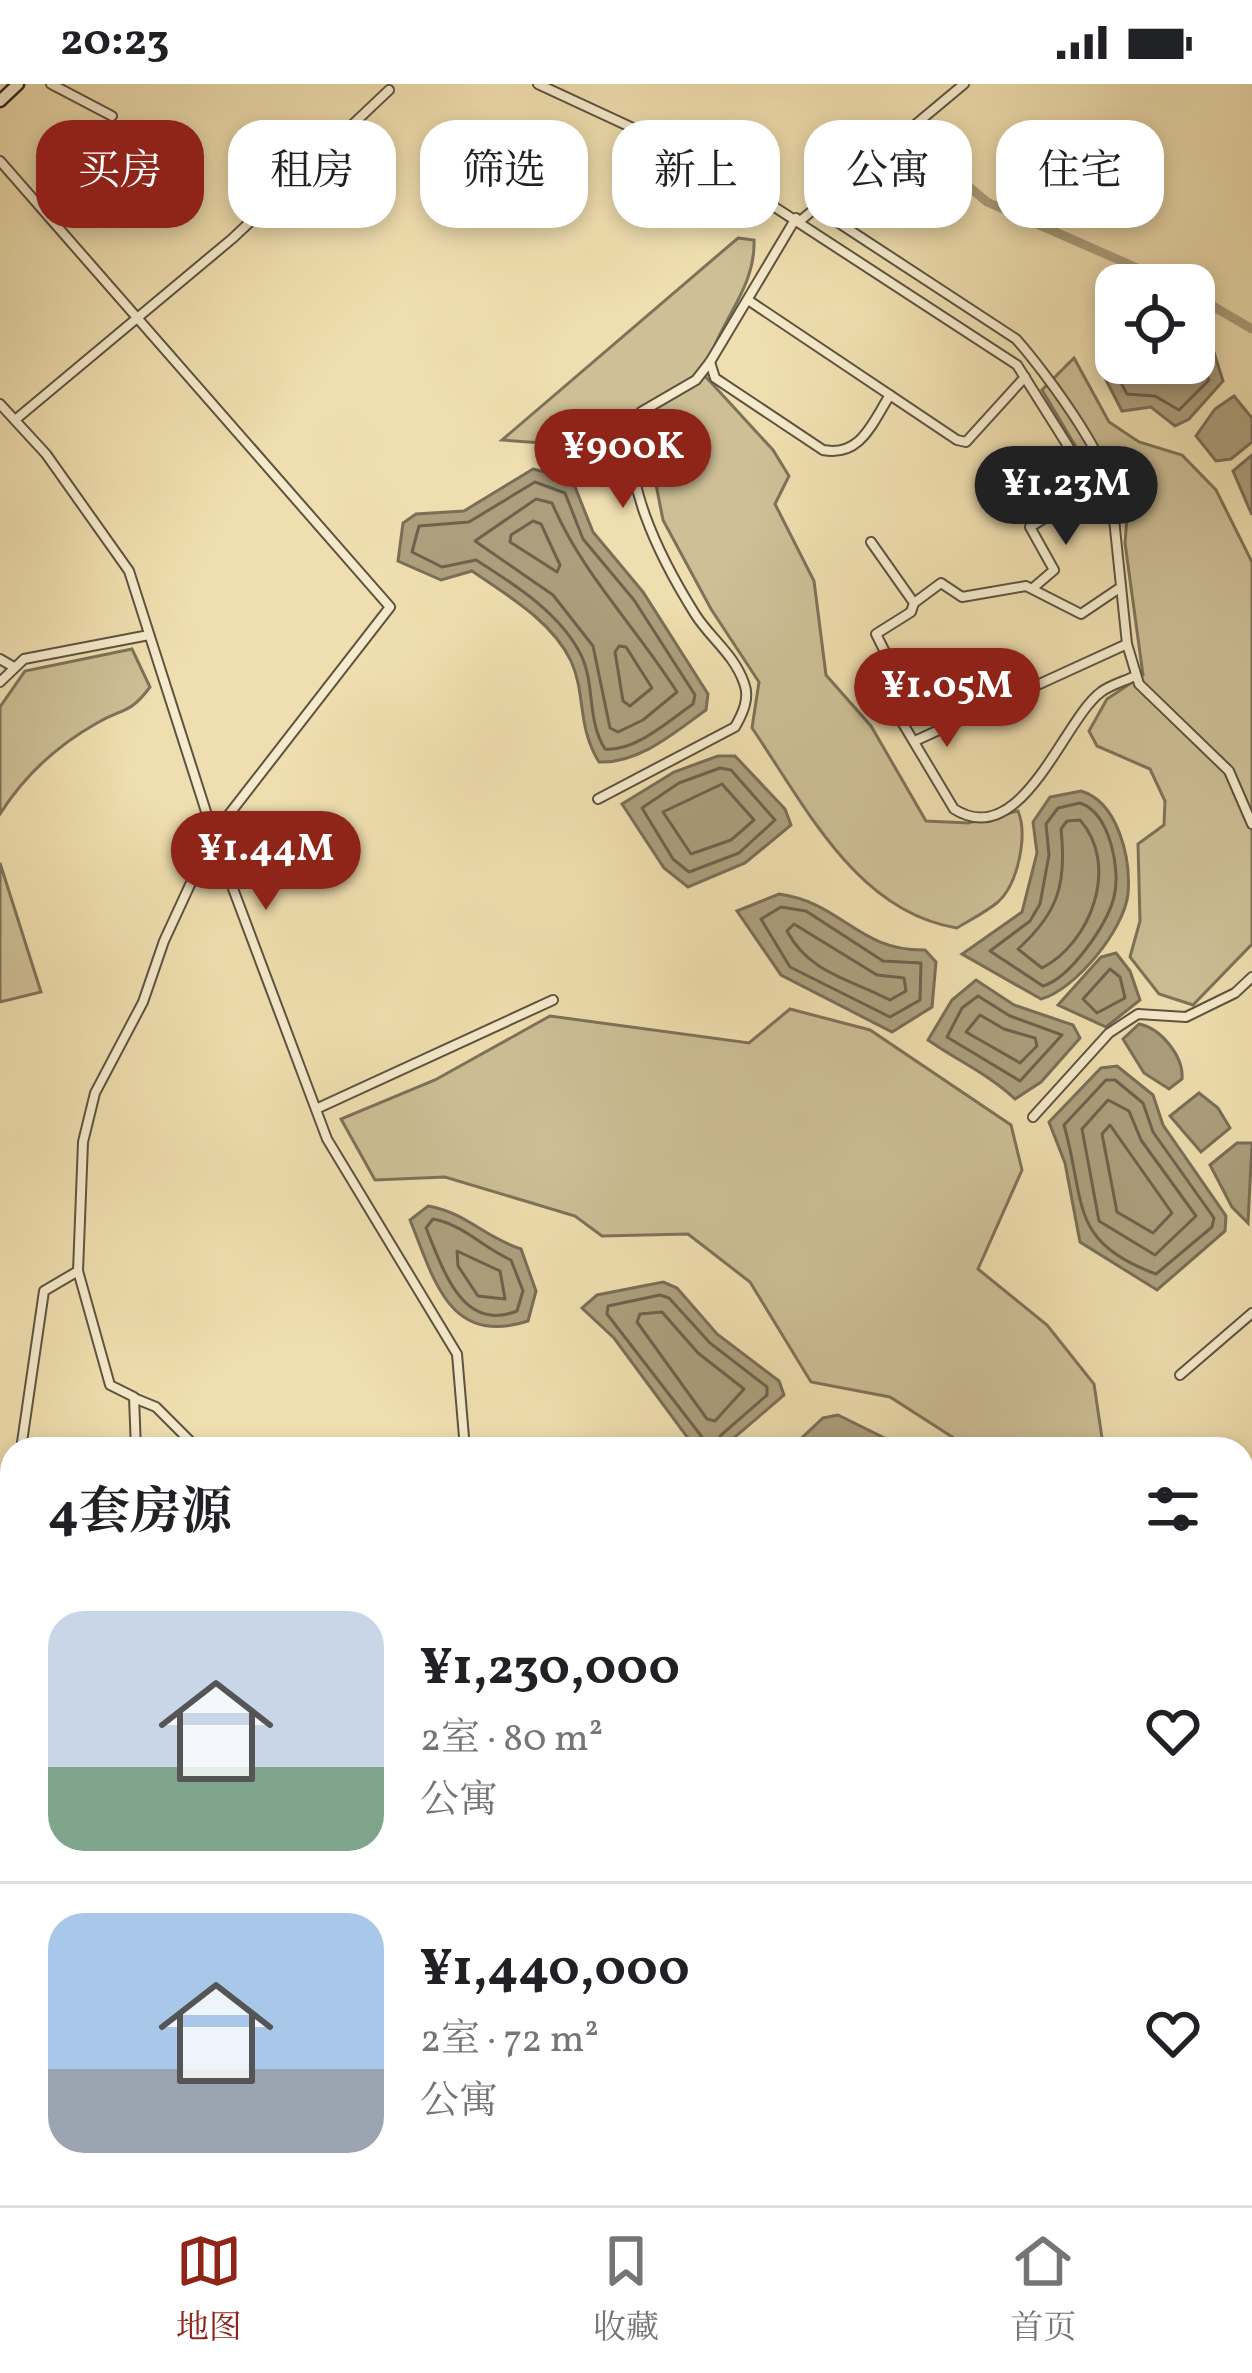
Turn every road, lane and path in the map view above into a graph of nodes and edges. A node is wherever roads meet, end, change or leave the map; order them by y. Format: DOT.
graph roads {
  1 [pos="18,84"];
  2 [pos="51,84"];
  3 [pos="538,84"];
  4 [pos="964,84"];
  5 [pos="389,90"];
  6 [pos="0,101"];
  7 [pos="112,116"];
  8 [pos="921,120"];
  9 [pos="0,162"];
  10 [pos="804,215"];
  11 [pos="798,219"];
  12 [pos="847,228"];
  13 [pos="750,302"];
  14 [pos="138,318"];
  15 [pos="710,362"];
  16 [pos="1025,377"];
  17 [pos="890,394"];
  18 [pos="0,404"];
  19 [pos="15,420"];
  20 [pos="1095,488"];
  21 [pos="1114,519"];
  22 [pos="872,542"];
  23 [pos="1121,587"];
  24 [pos="1033,588"];
  25 [pos="914,603"];
  26 [pos="149,635"];
  27 [pos="1127,644"];
  28 [pos="0,659"];
  29 [pos="12,666"];
  30 [pos="1135,676"];
  31 [pos="0,682"];
  32 [pos="916,740"];
  33 [pos="598,799"];
  34 [pos="1252,824"];
  35 [pos="213,835"];
  36 [pos="1252,977"];
  37 [pos="553,1000"];
  38 [pos="316,1109"];
  39 [pos="1033,1117"];
  40 [pos="78,1271"];
  41 [pos="1252,1313"];
  42 [pos="1180,1375"];
  43 [pos="134,1397"];
  44 [pos="23,1437"];
  45 [pos="136,1437"];
  46 [pos="186,1437"];
  47 [pos="464,1437"];
  1 -- 6 [label="main road"];
  2 -- 7 [label="street"];
  3 -- 11 [label="street"];
  4 -- 8 [label="street"];
  5 -- 14 [label="street"];
  9 -- 14 [label="street"];
  10 -- 11 [label="street"];
  11 -- 13 [label="street"];
  11 -- 16 [label="street"];
  12 -- 21 [label="street"];
  13 -- 15 [label="street"];
  13 -- 17 [label="street"];
  14 -- 19 [label="street"];
  14 -- 35 [label="street"];
  15 -- 17 [label="street"];
  15 -- 33 [label="street"];
  16 -- 17 [label="street"];
  16 -- 20 [label="street"];
  18 -- 19 [label="street"];
  19 -- 26 [label="street"];
  20 -- 21 [label="street"];
  20 -- 24 [label="street"];
  21 -- 23 [label="street"];
  22 -- 25 [label="street"];
  23 -- 24 [label="street"];
  23 -- 27 [label="street"];
  24 -- 25 [label="street"];
  25 -- 32 [label="street"];
  26 -- 29 [label="street"];
  26 -- 35 [label="street"];
  27 -- 30 [label="street"];
  27 -- 32 [label="street"];
  28 -- 29 [label="street"];
  29 -- 31 [label="street"];
  30 -- 32 [label="street"];
  30 -- 34 [label="street"];
  35 -- 38 [label="street"];
  35 -- 40 [label="street"];
  36 -- 39 [label="street"];
  37 -- 38 [label="street"];
  38 -- 47 [label="street"];
  40 -- 43 [label="street"];
  40 -- 44 [label="street"];
  41 -- 42 [label="street"];
  43 -- 45 [label="street"];
  43 -- 46 [label="street"];
}
